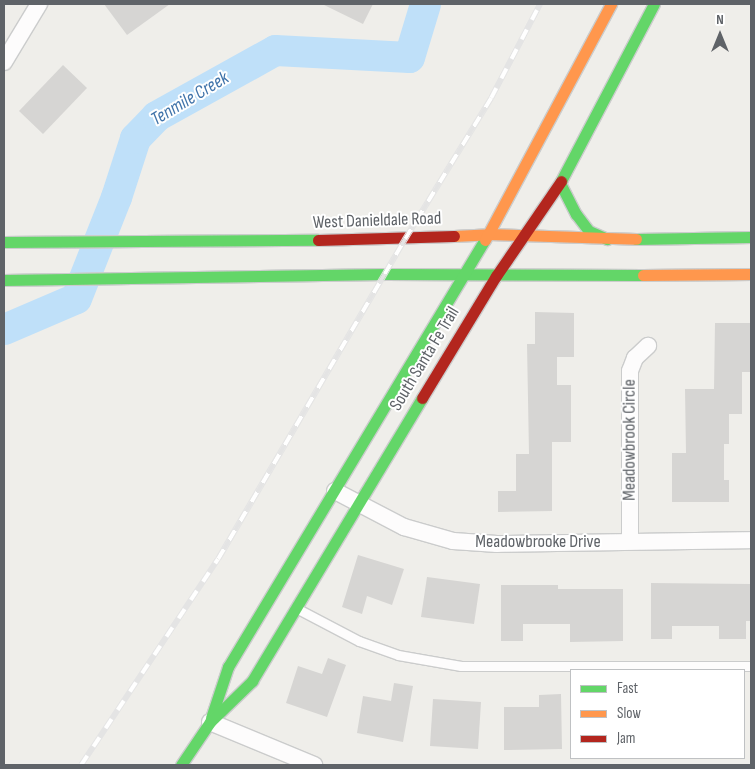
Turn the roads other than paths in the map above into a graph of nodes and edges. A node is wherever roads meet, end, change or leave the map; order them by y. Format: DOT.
graph roads {
  1 [pos="38,4"];
  2 [pos="611,4"];
  3 [pos="654,4"];
  4 [pos="4,62"];
  5 [pos="560,183"];
  6 [pos="490,234"];
  7 [pos="527,234"];
  8 [pos="751,237"];
  9 [pos="607,239"];
  10 [pos="4,242"];
  11 [pos="751,274"];
  12 [pos="462,275"];
  13 [pos="496,276"];
  14 [pos="4,280"];
  15 [pos="648,346"];
  16 [pos="334,491"];
  17 [pos="358,503"];
  18 [pos="751,540"];
  19 [pos="630,541"];
  20 [pos="284,601"];
  21 [pos="751,666"];
  22 [pos="210,722"];
  23 [pos="181,765"];
  24 [pos="314,765"];
  1 -- 4 [label="street"];
  2 -- 6 [label="main road, South Santa Fe Trail"];
  3 -- 5 [label="main road, South Santa Fe Trail"];
  5 -- 7 [label="main road, South Santa Fe Trail"];
  5 -- 9 [label="main road"];
  6 -- 7 [label="main road, West Danieldale Road"];
  6 -- 10 [label="main road, West Danieldale Road"];
  6 -- 12 [label="main road, South Santa Fe Trail"];
  7 -- 9 [label="main road, West Danieldale Road"];
  7 -- 13 [label="main road, South Santa Fe Trail"];
  8 -- 9 [label="main road, West Danieldale Road"];
  11 -- 13 [label="main road"];
  12 -- 13 [label="main road"];
  12 -- 14 [label="main road"];
  12 -- 16 [label="main road, South Santa Fe Trail"];
  13 -- 17 [label="main road, South Santa Fe Trail"];
  15 -- 19 [label="street, Meadowbrook Circle"];
  16 -- 17 [label="street, Meadowbrooke Drive"];
  16 -- 20 [label="main road, South Santa Fe Trail"];
  17 -- 19 [label="street, Meadowbrooke Drive"];
  17 -- 20 [label="main road, South Santa Fe Trail"];
  18 -- 19 [label="street, Meadowbrooke Drive"];
  20 -- 21 [label="lane"];
  20 -- 22 [label="main road, South Santa Fe Trail"];
  20 -- 22 [label="main road, South Santa Fe Trail"];
  22 -- 23 [label="main road, South Santa Fe Trail"];
  22 -- 24 [label="street"];
}
